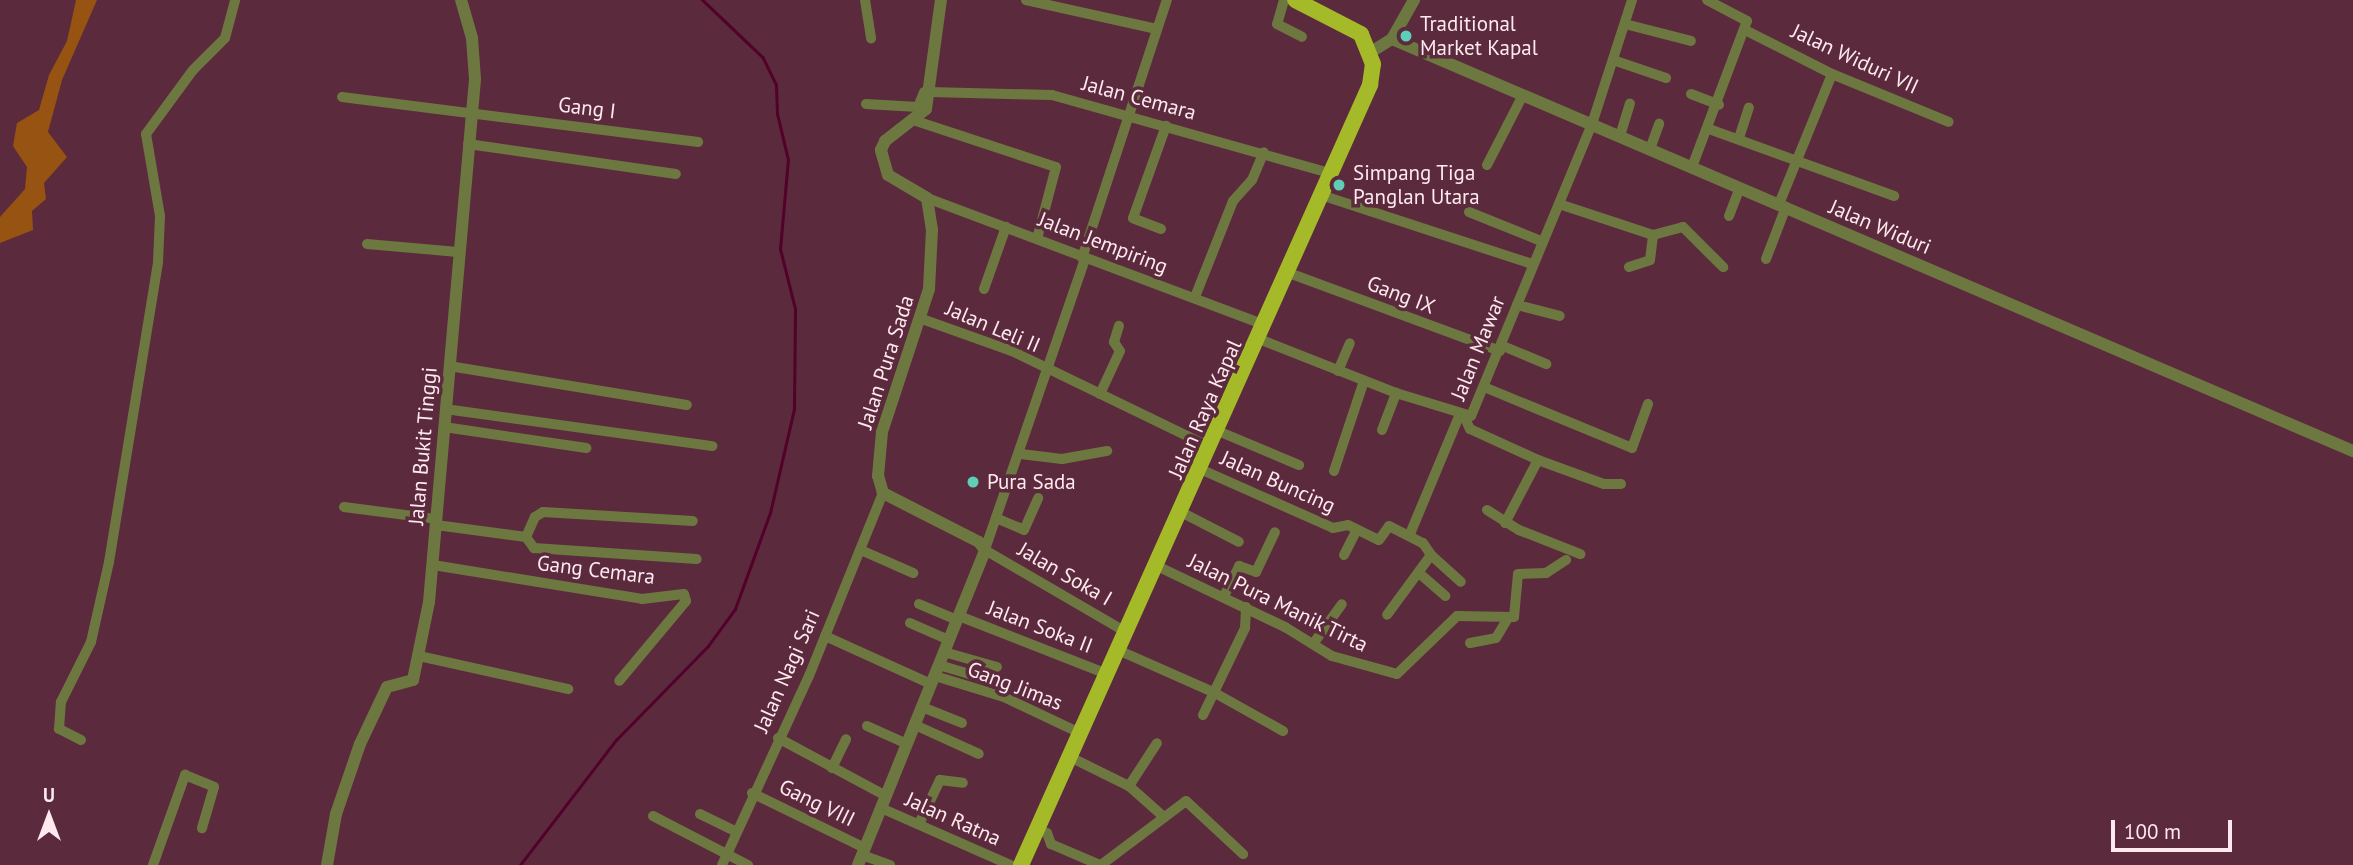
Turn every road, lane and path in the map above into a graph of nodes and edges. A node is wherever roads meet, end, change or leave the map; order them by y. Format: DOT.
graph roads {
  1 [pos="235,0"];
  2 [pos="461,0"];
  3 [pos="864,0"];
  4 [pos="941,0"];
  5 [pos="1026,0"];
  6 [pos="1167,0"];
  7 [pos="1284,0"];
  8 [pos="1414,0"];
  9 [pos="1632,0"];
  10 [pos="1707,0"];
  11 [pos="1306,2"];
  12 [pos="1625,24"];
  13 [pos="1157,29"];
  14 [pos="1745,30"];
  15 [pos="1302,37"];
  16 [pos="871,39"];
  17 [pos="1392,39"];
  18 [pos="1691,41"];
  19 [pos="1371,52"];
  20 [pos="1613,60"];
  21 [pos="1832,74"];
  22 [pos="1666,78"];
  23 [pos="929,87"];
  24 [pos="1691,94"];
  25 [pos="1523,95"];
  26 [pos="342,97"];
  27 [pos="1630,103"];
  28 [pos="866,104"];
  29 [pos="1719,105"];
  30 [pos="1749,108"];
  31 [pos="471,112"];
  32 [pos="1128,117"];
  33 [pos="916,121"];
  34 [pos="1949,122"];
  35 [pos="1592,124"];
  36 [pos="1659,124"];
  37 [pos="1166,126"];
  38 [pos="1709,129"];
  39 [pos="1620,136"];
  40 [pos="1739,138"];
  41 [pos="698,142"];
  42 [pos="468,144"];
  43 [pos="1650,149"];
  44 [pos="1264,152"];
  45 [pos="1797,161"];
  46 [pos="1488,165"];
  47 [pos="1692,167"];
  48 [pos="676,174"];
  49 [pos="1334,175"];
  50 [pos="1740,188"];
  51 [pos="1324,196"];
  52 [pos="1894,196"];
  53 [pos="927,198"];
  54 [pos="1559,204"];
  55 [pos="1783,206"];
  56 [pos="1469,212"];
  57 [pos="1729,216"];
  58 [pos="1006,227"];
  59 [pos="1161,229"];
  60 [pos="1653,235"];
  61 [pos="1037,239"];
  62 [pos="1541,241"];
  63 [pos="367,244"];
  64 [pos="458,252"];
  65 [pos="1084,258"];
  66 [pos="1766,259"];
  67 [pos="1532,264"];
  68 [pos="1629,267"];
  69 [pos="1723,267"];
  70 [pos="1289,273"];
  71 [pos="984,289"];
  72 [pos="1195,297"];
  73 [pos="1517,305"];
  74 [pos="1560,316"];
  75 [pos="922,319"];
  76 [pos="1119,326"];
  77 [pos="1262,332"];
  78 [pos="1350,343"];
  79 [pos="1502,348"];
  80 [pos="1546,364"];
  81 [pos="449,366"];
  82 [pos="1338,371"];
  83 [pos="1049,372"];
  84 [pos="1364,381"];
  85 [pos="1484,387"];
  86 [pos="1396,393"];
  87 [pos="1100,394"];
  88 [pos="1648,404"];
  89 [pos="687,405"];
  90 [pos="446,409"];
  91 [pos="1462,417"];
  92 [pos="444,427"];
  93 [pos="1382,430"];
  94 [pos="1218,431"];
  95 [pos="712,446"];
  96 [pos="1210,447"];
  97 [pos="586,448"];
  98 [pos="1107,451"];
  99 [pos="2353,451"];
  100 [pos="1021,453"];
  101 [pos="1538,460"];
  102 [pos="1299,465"];
  103 [pos="1200,469"];
  104 [pos="1334,471"];
  105 [pos="1621,484"];
  106 [pos="883,493"];
  107 [pos="1038,498"];
  108 [pos="344,507"];
  109 [pos="1487,510"];
  110 [pos="1181,512"];
  111 [pos="996,517"];
  112 [pos="693,521"];
  113 [pos="436,522"];
  114 [pos="1505,523"];
  115 [pos="1357,530"];
  116 [pos="1275,532"];
  117 [pos="1410,534"];
  118 [pos="526,537"];
  119 [pos="1239,542"];
  120 [pos="985,550"];
  121 [pos="1428,550"];
  122 [pos="863,551"];
  123 [pos="1580,554"];
  124 [pos="1344,555"];
  125 [pos="697,559"];
  126 [pos="1566,560"];
  127 [pos="433,565"];
  128 [pos="1157,566"];
  129 [pos="913,573"];
  130 [pos="1419,573"];
  131 [pos="1461,582"];
  132 [pos="1224,596"];
  133 [pos="1445,596"];
  134 [pos="919,604"];
  135 [pos="1342,604"];
  136 [pos="1246,607"];
  137 [pos="1387,615"];
  138 [pos="958,618"];
  139 [pos="1507,620"];
  140 [pos="910,623"];
  141 [pos="1126,632"];
  142 [pos="825,636"];
  143 [pos="1471,643"];
  144 [pos="947,646"];
  145 [pos="1318,647"];
  146 [pos="1118,650"];
  147 [pos="419,656"];
  148 [pos="998,667"];
  149 [pos="1107,674"];
  150 [pos="935,675"];
  151 [pos="979,677"];
  152 [pos="620,681"];
  153 [pos="568,690"];
  154 [pos="1215,693"];
  155 [pos="922,707"];
  156 [pos="1203,715"];
  157 [pos="962,723"];
  158 [pos="915,725"];
  159 [pos="867,726"];
  160 [pos="1283,731"];
  161 [pos="1080,733"];
  162 [pos="778,738"];
  163 [pos="846,738"];
  164 [pos="80,740"];
  165 [pos="1157,743"];
  166 [pos="907,744"];
  167 [pos="979,754"];
  168 [pos="1070,757"];
  169 [pos="832,768"];
  170 [pos="963,783"];
  171 [pos="1129,786"];
  172 [pos="752,793"];
  173 [pos="884,802"];
  174 [pos="701,814"];
  175 [pos="1161,814"];
  176 [pos="653,816"];
  177 [pos="919,824"];
  178 [pos="202,828"];
  179 [pos="1037,829"];
  180 [pos="737,832"];
  181 [pos="1243,853"];
  182 [pos="727,854"];
  183 [pos="865,856"];
  184 [pos="1097,864"];
  185 [pos="153,865"];
  186 [pos="327,865"];
  187 [pos="722,865"];
  188 [pos="748,865"];
  189 [pos="890,865"];
  190 [pos="896,865"];
  191 [pos="1010,865"];
  192 [pos="1020,865"];
  1 -- 164 [label="street"];
  2 -- 31 [label="street, Jalan Bukit Tinggi"];
  3 -- 16 [label="street"];
  4 -- 23 [label="street"];
  5 -- 13 [label="street"];
  6 -- 13 [label="street"];
  7 -- 15 [label="street"];
  8 -- 17 [label="street"];
  9 -- 12 [label="street, Jalan Mawar"];
  10 -- 14 [label="street, Jalan Widuri VII"];
  11 -- 19 [label="highway"];
  12 -- 18 [label="street"];
  12 -- 20 [label="street, Jalan Mawar"];
  13 -- 32 [label="street"];
  14 -- 21 [label="street, Jalan Widuri VII"];
  14 -- 29 [label="street"];
  17 -- 19 [label="street"];
  17 -- 25 [label="street, Jalan Widuri"];
  19 -- 49 [label="highway, Jalan Raya Kapal"];
  20 -- 22 [label="street"];
  20 -- 35 [label="street, Jalan Mawar"];
  21 -- 34 [label="street, Jalan Widuri VII"];
  21 -- 45 [label="street"];
  23 -- 28 [label="street"];
  23 -- 32 [label="street, Jalan Cemara"];
  23 -- 33 [label="street"];
  24 -- 29 [label="street"];
  25 -- 35 [label="street, Jalan Widuri"];
  25 -- 46 [label="street"];
  26 -- 31 [label="street, Gang I"];
  27 -- 39 [label="street"];
  29 -- 38 [label="street"];
  30 -- 40 [label="street"];
  31 -- 41 [label="street, Gang I"];
  31 -- 42 [label="street, Jalan Bukit Tinggi"];
  32 -- 37 [label="street, Jalan Cemara"];
  32 -- 65 [label="street"];
  33 -- 53 [label="street"];
  33 -- 61 [label="street"];
  35 -- 39 [label="street, Jalan Widuri"];
  35 -- 54 [label="street, Jalan Mawar"];
  36 -- 43 [label="street"];
  37 -- 44 [label="street, Jalan Cemara"];
  37 -- 59 [label="street"];
  38 -- 40 [label="street"];
  38 -- 47 [label="street"];
  39 -- 43 [label="street, Jalan Widuri"];
  40 -- 45 [label="street"];
  42 -- 48 [label="street"];
  42 -- 64 [label="street, Jalan Bukit Tinggi"];
  43 -- 47 [label="street, Jalan Widuri"];
  44 -- 49 [label="street, Jalan Cemara"];
  44 -- 72 [label="street"];
  45 -- 52 [label="street"];
  45 -- 55 [label="street"];
  47 -- 50 [label="street, Jalan Widuri"];
  49 -- 51 [label="highway, Jalan Raya Kapal"];
  50 -- 55 [label="street, Jalan Widuri"];
  50 -- 57 [label="street"];
  51 -- 67 [label="street"];
  51 -- 70 [label="highway, Jalan Raya Kapal"];
  53 -- 58 [label="street, Jalan Jempiring"];
  53 -- 75 [label="street, Jalan Pura Sada"];
  54 -- 60 [label="street"];
  54 -- 62 [label="street, Jalan Mawar"];
  55 -- 66 [label="street"];
  55 -- 99 [label="street, Jalan Widuri"];
  56 -- 62 [label="street"];
  58 -- 61 [label="street, Jalan Jempiring"];
  58 -- 71 [label="street"];
  60 -- 68 [label="street"];
  60 -- 69 [label="street"];
  61 -- 65 [label="street, Jalan Jempiring"];
  62 -- 67 [label="street, Jalan Mawar"];
  63 -- 64 [label="street"];
  64 -- 81 [label="street, Jalan Bukit Tinggi"];
  65 -- 72 [label="street, Jalan Jempiring"];
  65 -- 83 [label="street"];
  67 -- 73 [label="street, Jalan Mawar"];
  70 -- 77 [label="highway, Jalan Raya Kapal"];
  70 -- 79 [label="street, Gang IX"];
  72 -- 77 [label="street, Jalan Jempiring"];
  73 -- 74 [label="street"];
  73 -- 79 [label="street, Jalan Mawar"];
  75 -- 83 [label="street, Jalan Leli II"];
  75 -- 106 [label="street, Jalan Pura Sada"];
  76 -- 87 [label="street"];
  77 -- 82 [label="street, Jalan Mawar"];
  77 -- 94 [label="highway, Jalan Raya Kapal"];
  78 -- 82 [label="street"];
  79 -- 80 [label="street, Gang IX"];
  79 -- 85 [label="street, Jalan Mawar"];
  81 -- 89 [label="street"];
  81 -- 90 [label="street, Jalan Bukit Tinggi"];
  82 -- 84 [label="street, Jalan Mawar"];
  83 -- 87 [label="street, Jalan Leli II"];
  83 -- 100 [label="street"];
  84 -- 86 [label="street, Jalan Mawar"];
  84 -- 104 [label="street"];
  85 -- 88 [label="street"];
  85 -- 91 [label="street, Jalan Mawar"];
  86 -- 91 [label="street, Jalan Mawar"];
  86 -- 93 [label="street"];
  87 -- 96 [label="street, Jalan Leli II"];
  90 -- 92 [label="street, Jalan Bukit Tinggi"];
  90 -- 95 [label="street"];
  91 -- 101 [label="street"];
  91 -- 117 [label="street"];
  92 -- 97 [label="street"];
  92 -- 113 [label="street, Jalan Bukit Tinggi"];
  94 -- 96 [label="highway, Jalan Raya Kapal"];
  94 -- 102 [label="street"];
  96 -- 103 [label="highway, Jalan Raya Kapal"];
  98 -- 100 [label="street"];
  100 -- 111 [label="street"];
  101 -- 105 [label="street"];
  101 -- 114 [label="street"];
  103 -- 110 [label="highway, Jalan Raya Kapal"];
  103 -- 115 [label="street, Jalan Buncing"];
  106 -- 120 [label="street"];
  106 -- 122 [label="street, Jalan Nagi Sari"];
  107 -- 111 [label="street"];
  108 -- 113 [label="street"];
  109 -- 114 [label="street"];
  110 -- 119 [label="street"];
  110 -- 128 [label="highway, Jalan Raya Kapal"];
  111 -- 120 [label="street"];
  112 -- 118 [label="street"];
  113 -- 118 [label="street"];
  113 -- 127 [label="street, Jalan Bukit Tinggi"];
  114 -- 123 [label="street"];
  115 -- 117 [label="street, Jalan Buncing"];
  115 -- 124 [label="street"];
  116 -- 132 [label="street"];
  117 -- 121 [label="street"];
  118 -- 125 [label="street"];
  120 -- 138 [label="street"];
  120 -- 141 [label="street, Jalan Soka I"];
  121 -- 130 [label="street"];
  121 -- 131 [label="street"];
  122 -- 129 [label="street"];
  122 -- 142 [label="street, Jalan Nagi Sari"];
  126 -- 139 [label="street"];
  127 -- 147 [label="street, Jalan Bukit Tinggi"];
  127 -- 152 [label="street, Gang Cemara"];
  128 -- 132 [label="street, Jalan Pura Manik Tirta"];
  128 -- 141 [label="highway, Jalan Raya Kapal"];
  130 -- 133 [label="street"];
  130 -- 137 [label="street"];
  132 -- 136 [label="street, Jalan Pura Manik Tirta"];
  134 -- 138 [label="street, Jalan Soka II"];
  135 -- 145 [label="street"];
  136 -- 145 [label="street, Jalan Pura Manik Tirta"];
  136 -- 154 [label="street"];
  138 -- 144 [label="street"];
  138 -- 149 [label="street, Jalan Soka II"];
  139 -- 143 [label="street"];
  139 -- 145 [label="street, Jalan Pura Manik Tirta"];
  140 -- 144 [label="street"];
  141 -- 146 [label="highway, Jalan Raya Kapal"];
  142 -- 150 [label="street"];
  142 -- 162 [label="street, Jalan Nagi Sari"];
  144 -- 148 [label="street"];
  144 -- 150 [label="street"];
  146 -- 149 [label="highway, Jalan Raya Kapal"];
  146 -- 154 [label="street"];
  147 -- 153 [label="street"];
  147 -- 186 [label="street, Jalan Bukit Tinggi"];
  149 -- 161 [label="highway, Jalan Raya Kapal"];
  150 -- 151 [label="street"];
  150 -- 155 [label="street"];
  150 -- 161 [label="street, Gang Jimas"];
  154 -- 156 [label="street"];
  154 -- 160 [label="street"];
  155 -- 157 [label="street"];
  155 -- 158 [label="street"];
  158 -- 166 [label="street"];
  158 -- 167 [label="street"];
  159 -- 166 [label="street"];
  161 -- 168 [label="highway, Jalan Raya Kapal"];
  162 -- 169 [label="street, Jalan Ratna"];
  162 -- 172 [label="street, Jalan Nagi Sari"];
  163 -- 169 [label="street"];
  165 -- 171 [label="street"];
  166 -- 173 [label="street"];
  168 -- 171 [label="street"];
  168 -- 179 [label="highway, Jalan Raya Kapal"];
  169 -- 173 [label="street, Jalan Ratna"];
  170 -- 177 [label="street"];
  171 -- 175 [label="street"];
  172 -- 180 [label="street, Jalan Nagi Sari"];
  172 -- 183 [label="street, Gang VIII"];
  173 -- 177 [label="street, Jalan Ratna"];
  173 -- 183 [label="street"];
  174 -- 180 [label="street"];
  175 -- 181 [label="street"];
  175 -- 184 [label="street"];
  176 -- 182 [label="street"];
  177 -- 191 [label="street, Jalan Ratna"];
  178 -- 185 [label="street"];
  179 -- 184 [label="street"];
  179 -- 192 [label="highway, Jalan Raya Kapal"];
  180 -- 182 [label="street, Jalan Nagi Sari"];
  182 -- 187 [label="street, Jalan Nagi Sari"];
  182 -- 188 [label="street"];
  183 -- 189 [label="street"];
  183 -- 190 [label="street"];
}
